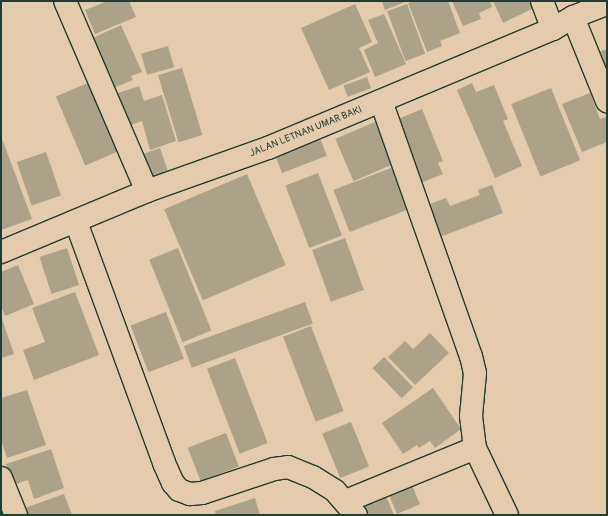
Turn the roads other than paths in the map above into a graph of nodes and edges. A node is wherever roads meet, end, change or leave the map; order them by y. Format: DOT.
graph roads {
  1 [pos="65,1"];
  2 [pos="542,1"];
  3 [pos="607,4"];
  4 [pos="573,17"];
  5 [pos="553,29"];
  6 [pos="381,101"];
  7 [pos="607,101"];
  8 [pos="147,191"];
  9 [pos="76,222"];
  10 [pos="1,252"];
  11 [pos="475,448"];
  12 [pos="1,478"];
  13 [pos="351,508"];
  14 [pos="16,515"];
  15 [pos="507,515"];
  1 -- 8 [label="street"];
  2 -- 5 [label="street"];
  3 -- 4 [label="street, JALAN LETNAN UMAR BAKI"];
  4 -- 5 [label="street, JALAN LETNAN UMAR BAKI"];
  4 -- 7 [label="street"];
  5 -- 6 [label="street, JALAN LETNAN UMAR BAKI"];
  6 -- 8 [label="street, JALAN LETNAN UMAR BAKI"];
  6 -- 11 [label="street"];
  8 -- 9 [label="street, JALAN LETNAN UMAR BAKI"];
  9 -- 10 [label="street, JALAN LETNAN UMAR BAKI"];
  9 -- 13 [label="street"];
  11 -- 13 [label="street"];
  11 -- 15 [label="street"];
  12 -- 14 [label="street"];
}
